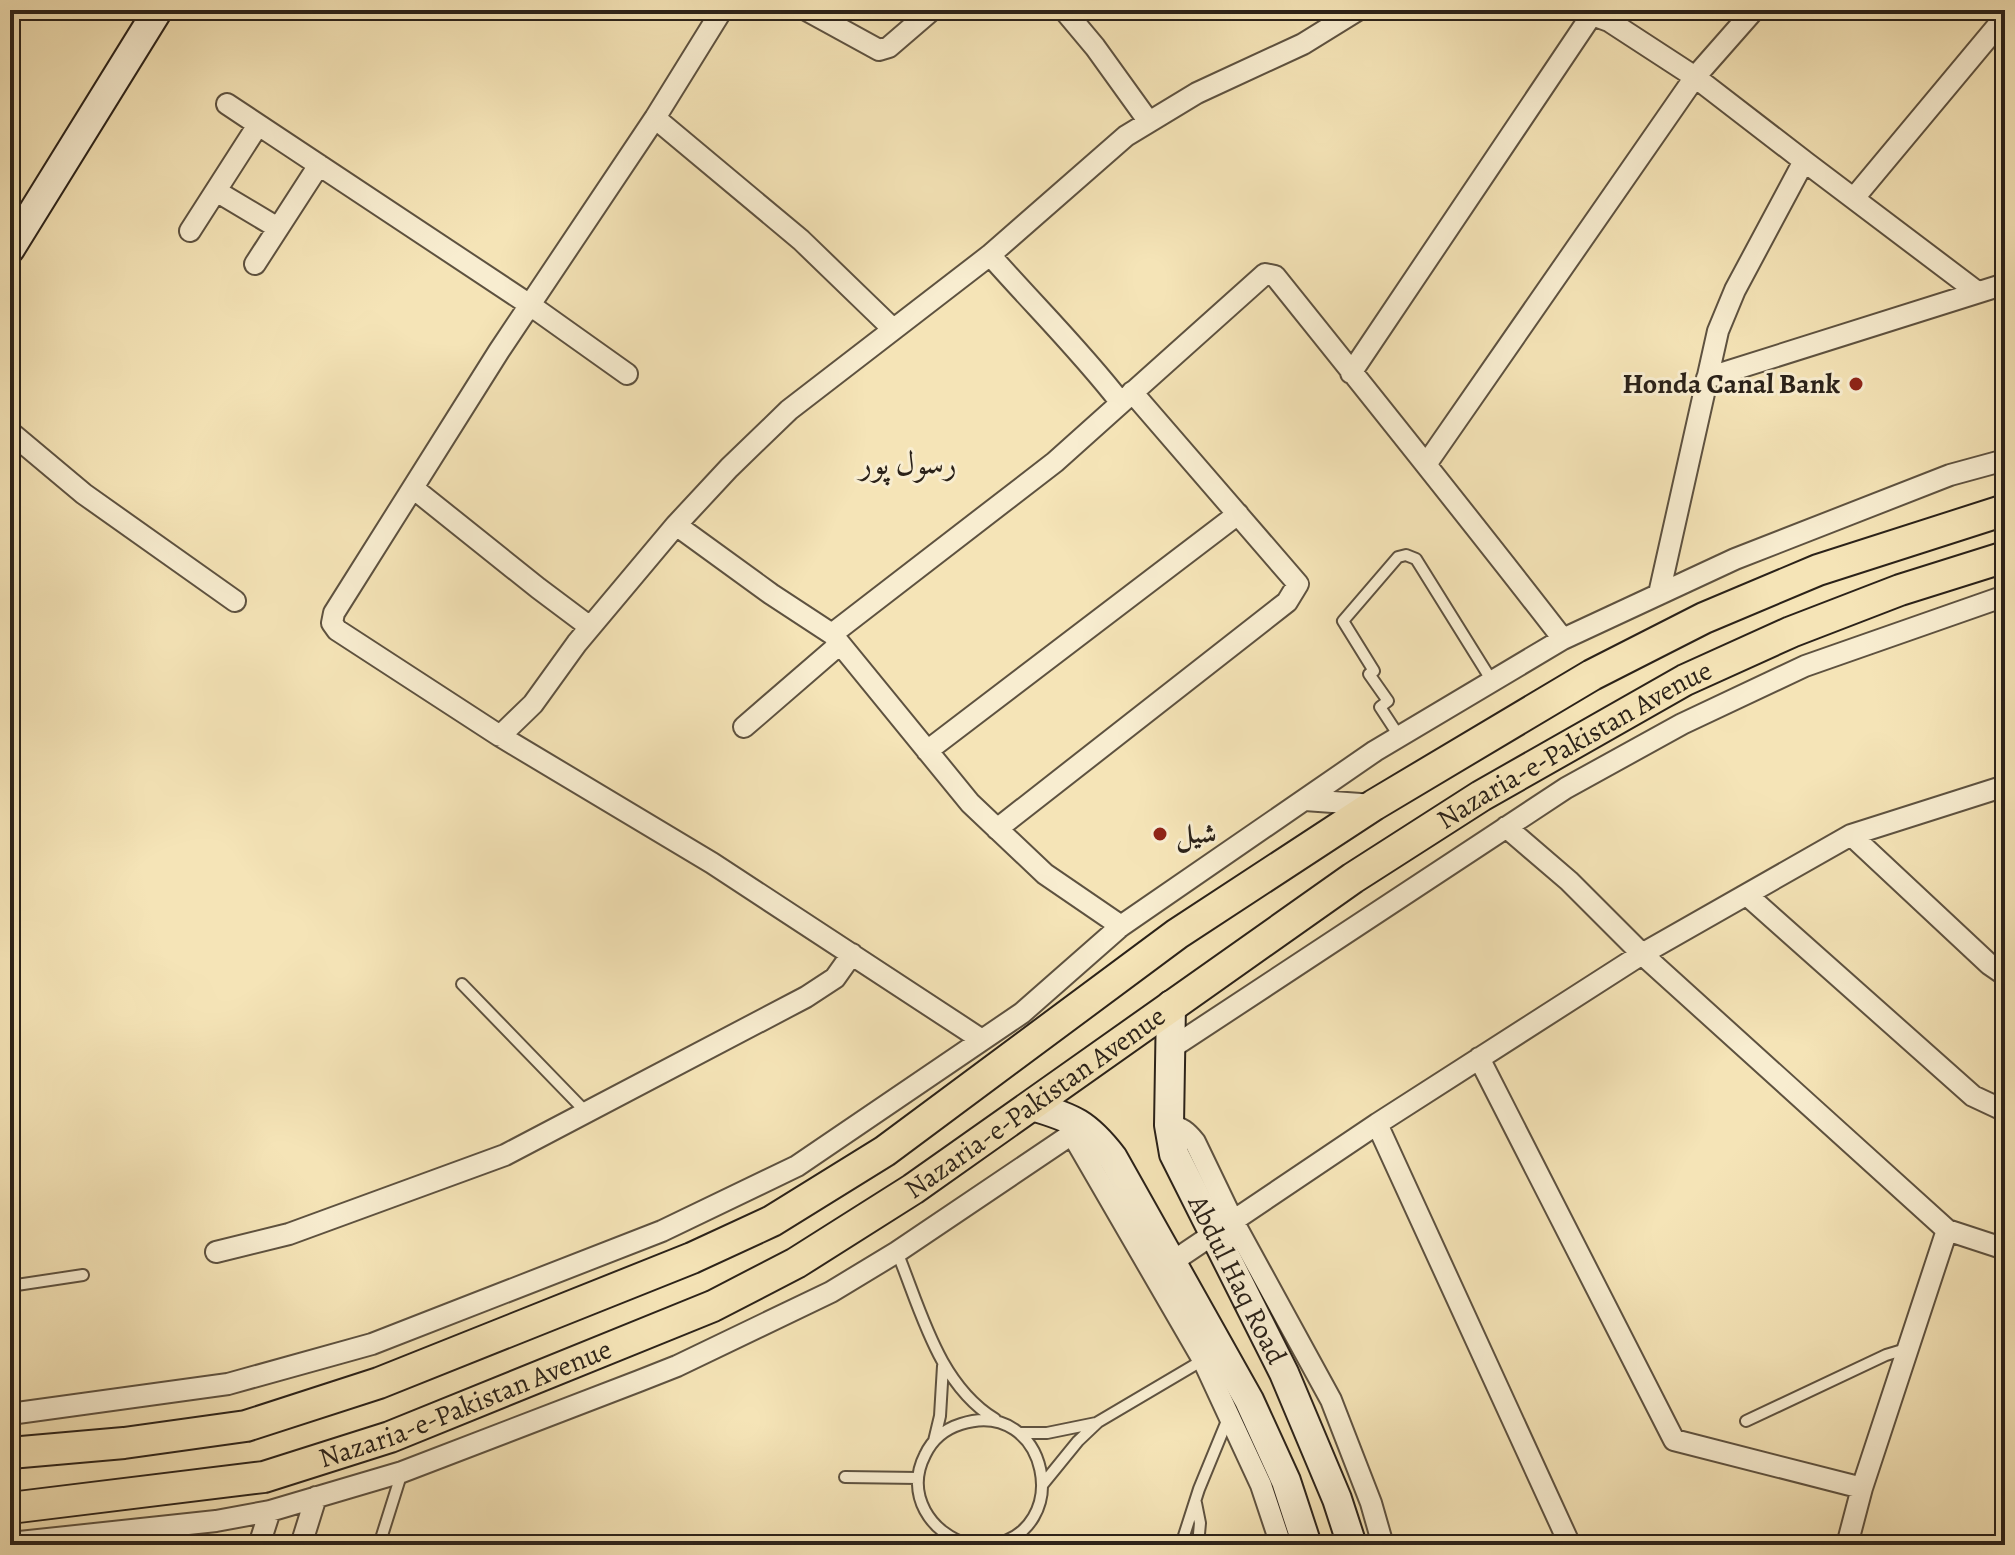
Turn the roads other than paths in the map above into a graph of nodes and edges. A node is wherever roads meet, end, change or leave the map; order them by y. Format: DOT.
graph roads {
  1 [pos="158,10"];
  2 [pos="722,10"];
  3 [pos="806,10"];
  4 [pos="932,10"];
  5 [pos="1064,10"];
  6 [pos="1358,10"];
  7 [pos="1754,10"];
  8 [pos="1589,12"];
  9 [pos="2005,17"];
  10 [pos="1695,77"];
  11 [pos="227,104"];
  12 [pos="655,118"];
  13 [pos="1149,122"];
  14 [pos="258,125"];
  15 [pos="1804,161"];
  16 [pos="319,165"];
  17 [pos="216,191"];
  18 [pos="1854,198"];
  19 [pos="278,228"];
  20 [pos="190,231"];
  21 [pos="10,249"];
  22 [pos="990,255"];
  23 [pos="255,264"];
  24 [pos="2005,284"];
  25 [pos="1976,291"];
  26 [pos="530,305"];
  27 [pos="893,329"];
  28 [pos="1351,373"];
  29 [pos="627,374"];
  30 [pos="1707,378"];
  31 [pos="1126,397"];
  32 [pos="10,432"];
  33 [pos="2005,460"];
  34 [pos="1427,463"];
  35 [pos="413,488"];
  36 [pos="2005,510"];
  37 [pos="1238,514"];
  38 [pos="676,525"];
  39 [pos="2005,557"];
  40 [pos="1659,594"];
  41 [pos="2005,596"];
  42 [pos="235,601"];
  43 [pos="590,627"];
  44 [pos="1791,632"];
  45 [pos="836,639"];
  46 [pos="1563,639"];
  47 [pos="1805,666"];
  48 [pos="1492,681"];
  49 [pos="744,727"];
  50 [pos="500,736"];
  51 [pos="1399,736"];
  52 [pos="927,751"];
  53 [pos="2005,786"];
  54 [pos="1305,800"];
  55 [pos="1374,805"];
  56 [pos="1506,827"];
  57 [pos="997,829"];
  58 [pos="1851,835"];
  59 [pos="1747,895"];
  60 [pos="1121,926"];
  61 [pos="852,954"];
  62 [pos="1642,954"];
  63 [pos="2005,975"];
  64 [pos="462,984"];
  65 [pos="1055,1005"];
  66 [pos="1171,1005"];
  67 [pos="982,1040"];
  68 [pos="1170,1049"];
  69 [pos="1479,1058"];
  70 [pos="1032,1106"];
  71 [pos="2005,1111"];
  72 [pos="586,1112"];
  73 [pos="1377,1124"];
  74 [pos="1076,1128"];
  75 [pos="1224,1227"];
  76 [pos="1947,1230"];
  77 [pos="2005,1249"];
  78 [pos="216,1252"];
  79 [pos="897,1252"];
  80 [pos="1172,1262"];
  81 [pos="83,1275"];
  82 [pos="10,1286"];
  83 [pos="1908,1348"];
  84 [pos="1212,1355"];
  85 [pos="944,1364"];
  86 [pos="1239,1408"];
  87 [pos="10,1414"];
  88 [pos="1746,1421"];
  89 [pos="1098,1422"];
  90 [pos="1001,1423"];
  91 [pos="1020,1433"];
  92 [pos="934,1441"];
  93 [pos="10,1453"];
  94 [pos="402,1472"];
  95 [pos="845,1477"];
  96 [pos="918,1478"];
  97 [pos="1043,1484"];
  98 [pos="1862,1488"];
  99 [pos="316,1497"];
  100 [pos="1195,1501"];
  101 [pos="10,1508"];
  102 [pos="270,1511"];
  103 [pos="945,1540"];
  104 [pos="10,1543"];
  105 [pos="259,1545"];
  106 [pos="301,1545"];
  107 [pos="379,1545"];
  108 [pos="970,1545"];
  109 [pos="989,1545"];
  110 [pos="1181,1545"];
  111 [pos="1198,1545"];
  112 [pos="1281,1545"];
  113 [pos="1307,1545"];
  114 [pos="1352,1545"];
  115 [pos="1383,1545"];
  116 [pos="1570,1545"];
  117 [pos="1847,1545"];
  1 -- 21 [label="main road"];
  2 -- 12 [label="street"];
  3 -- 4 [label="street"];
  5 -- 13 [label="street"];
  6 -- 13 [label="street"];
  7 -- 10 [label="street"];
  8 -- 10 [label="street"];
  8 -- 28 [label="street"];
  9 -- 18 [label="street"];
  10 -- 15 [label="street"];
  10 -- 34 [label="street"];
  11 -- 14 [label="street"];
  12 -- 26 [label="street"];
  12 -- 27 [label="street"];
  13 -- 22 [label="street"];
  14 -- 16 [label="street"];
  14 -- 17 [label="street"];
  15 -- 18 [label="street"];
  15 -- 30 [label="street"];
  16 -- 19 [label="street"];
  16 -- 26 [label="street"];
  17 -- 19 [label="street"];
  17 -- 20 [label="street"];
  18 -- 25 [label="street"];
  19 -- 23 [label="street"];
  22 -- 27 [label="street"];
  22 -- 31 [label="street"];
  24 -- 25 [label="street"];
  25 -- 30 [label="street"];
  26 -- 29 [label="street"];
  26 -- 35 [label="street"];
  27 -- 38 [label="street"];
  28 -- 31 [label="street"];
  28 -- 34 [label="street"];
  30 -- 40 [label="street"];
  31 -- 37 [label="street"];
  31 -- 45 [label="street"];
  32 -- 42 [label="street"];
  33 -- 40 [label="street"];
  34 -- 46 [label="street"];
  35 -- 43 [label="street"];
  35 -- 50 [label="street"];
  36 -- 55 [label="main road, Nazaria-e-Pakistan Avenue"];
  37 -- 52 [label="street"];
  37 -- 57 [label="street"];
  38 -- 43 [label="street"];
  38 -- 45 [label="street"];
  39 -- 44 [label="main road, Nazaria-e-Pakistan Avenue"];
  40 -- 46 [label="street"];
  41 -- 47 [label="street"];
  43 -- 50 [label="street"];
  44 -- 47 [label="street"];
  44 -- 66 [label="main road, Nazaria-e-Pakistan Avenue"];
  45 -- 49 [label="street"];
  45 -- 52 [label="street"];
  46 -- 48 [label="street"];
  47 -- 56 [label="street"];
  48 -- 51 [label="street"];
  48 -- 51 [label="lane"];
  50 -- 61 [label="street"];
  51 -- 54 [label="street"];
  52 -- 57 [label="street"];
  53 -- 58 [label="street"];
  54 -- 55 [label="street"];
  54 -- 60 [label="street"];
  55 -- 65 [label="main road, Nazaria-e-Pakistan Avenue"];
  56 -- 62 [label="street"];
  56 -- 68 [label="street"];
  57 -- 60 [label="street"];
  58 -- 59 [label="street"];
  58 -- 63 [label="street"];
  59 -- 62 [label="street"];
  59 -- 71 [label="street"];
  60 -- 65 [label="street"];
  61 -- 67 [label="street"];
  61 -- 72 [label="street"];
  62 -- 69 [label="street"];
  62 -- 76 [label="street"];
  64 -- 72 [label="lane"];
  65 -- 67 [label="street"];
  65 -- 93 [label="main road, Nazaria-e-Pakistan Avenue"];
  66 -- 68 [label="main road, Abdul Haq Road"];
  66 -- 70 [label="main road, Nazaria-e-Pakistan Avenue"];
  67 -- 87 [label="street"];
  68 -- 75 [label="main road, Abdul Haq Road"];
  69 -- 73 [label="street"];
  69 -- 98 [label="street"];
  70 -- 74 [label="main road, Abdul Haq Road"];
  70 -- 101 [label="main road, Nazaria-e-Pakistan Avenue"];
  72 -- 78 [label="street"];
  73 -- 75 [label="street"];
  73 -- 116 [label="street"];
  74 -- 79 [label="street"];
  74 -- 80 [label="main road, Abdul Haq Road"];
  74 -- 84 [label="street"];
  75 -- 80 [label="street"];
  75 -- 114 [label="main road, Abdul Haq Road"];
  75 -- 115 [label="street"];
  76 -- 77 [label="street"];
  76 -- 83 [label="street"];
  79 -- 85 [label="lane"];
  79 -- 94 [label="street"];
  80 -- 84 [label="main road, Abdul Haq Road"];
  81 -- 82 [label="lane"];
  83 -- 88 [label="lane"];
  83 -- 98 [label="street"];
  84 -- 86 [label="main road, Abdul Haq Road"];
  84 -- 89 [label="lane"];
  85 -- 90 [label="lane"];
  85 -- 92 [label="lane"];
  86 -- 100 [label="lane"];
  86 -- 112 [label="street"];
  86 -- 113 [label="main road, Abdul Haq Road"];
  89 -- 91 [label="lane"];
  89 -- 97 [label="lane"];
  90 -- 91 [label="lane"];
  90 -- 92 [label="lane"];
  91 -- 97 [label="lane"];
  92 -- 96 [label="lane"];
  94 -- 99 [label="street"];
  94 -- 107 [label="lane"];
  95 -- 96 [label="lane"];
  96 -- 103 [label="lane"];
  97 -- 109 [label="lane"];
  98 -- 117 [label="street"];
  99 -- 102 [label="street"];
  99 -- 106 [label="street"];
  100 -- 110 [label="lane"];
  100 -- 111 [label="lane"];
  102 -- 104 [label="street"];
  102 -- 105 [label="street"];
  103 -- 108 [label="lane"];
}
